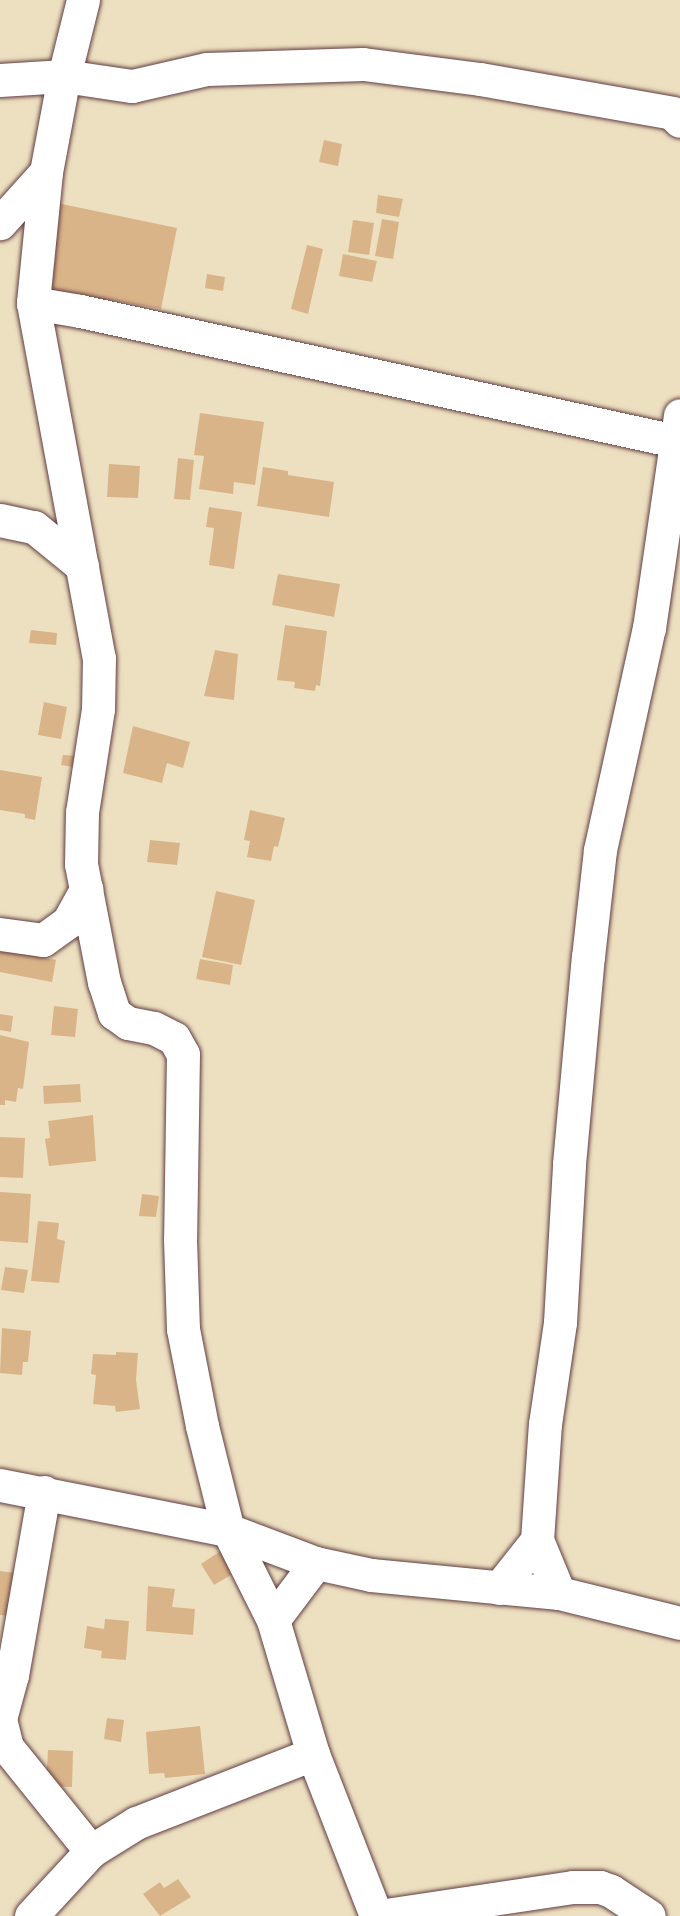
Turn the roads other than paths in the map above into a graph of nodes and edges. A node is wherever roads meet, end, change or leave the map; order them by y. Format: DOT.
graph roads {
  1 [pos="82,0"];
  2 [pos="64,76"];
  3 [pos="0,80"];
  4 [pos="677,114"];
  5 [pos="46,172"];
  6 [pos="0,222"];
  7 [pos="33,303"];
  8 [pos="678,433"];
  9 [pos="0,520"];
  10 [pos="82,566"];
  11 [pos="86,889"];
  12 [pos="0,934"];
  13 [pos="43,940"];
  14 [pos="97,947"];
  15 [pos="0,1485"];
  16 [pos="44,1492"];
  17 [pos="228,1530"];
  18 [pos="537,1540"];
  19 [pos="316,1563"];
  20 [pos="499,1588"];
  21 [pos="559,1593"];
  22 [pos="273,1620"];
  23 [pos="680,1623"];
  24 [pos="313,1754"];
  25 [pos="90,1851"];
  26 [pos="31,1916"];
  27 [pos="377,1916"];
  28 [pos="649,1916"];
  1 -- 2 [label="street"];
  2 -- 3 [label="street"];
  2 -- 4 [label="street"];
  2 -- 5 [label="street"];
  5 -- 6 [label="street"];
  5 -- 7 [label="street"];
  7 -- 8 [label="street"];
  7 -- 10 [label="street"];
  8 -- 18 [label="street"];
  9 -- 10 [label="street"];
  10 -- 11 [label="street"];
  11 -- 13 [label="street"];
  11 -- 14 [label="street"];
  12 -- 13 [label="street"];
  13 -- 14 [label="street"];
  14 -- 17 [label="street"];
  15 -- 16 [label="street"];
  16 -- 17 [label="street"];
  16 -- 25 [label="street"];
  17 -- 19 [label="street"];
  17 -- 22 [label="street"];
  18 -- 20 [label="street"];
  18 -- 21 [label="street"];
  19 -- 20 [label="street"];
  19 -- 22 [label="street"];
  20 -- 21 [label="street"];
  21 -- 23 [label="street"];
  22 -- 24 [label="street"];
  24 -- 25 [label="street"];
  24 -- 27 [label="street"];
  25 -- 26 [label="street"];
  27 -- 28 [label="street"];
}
